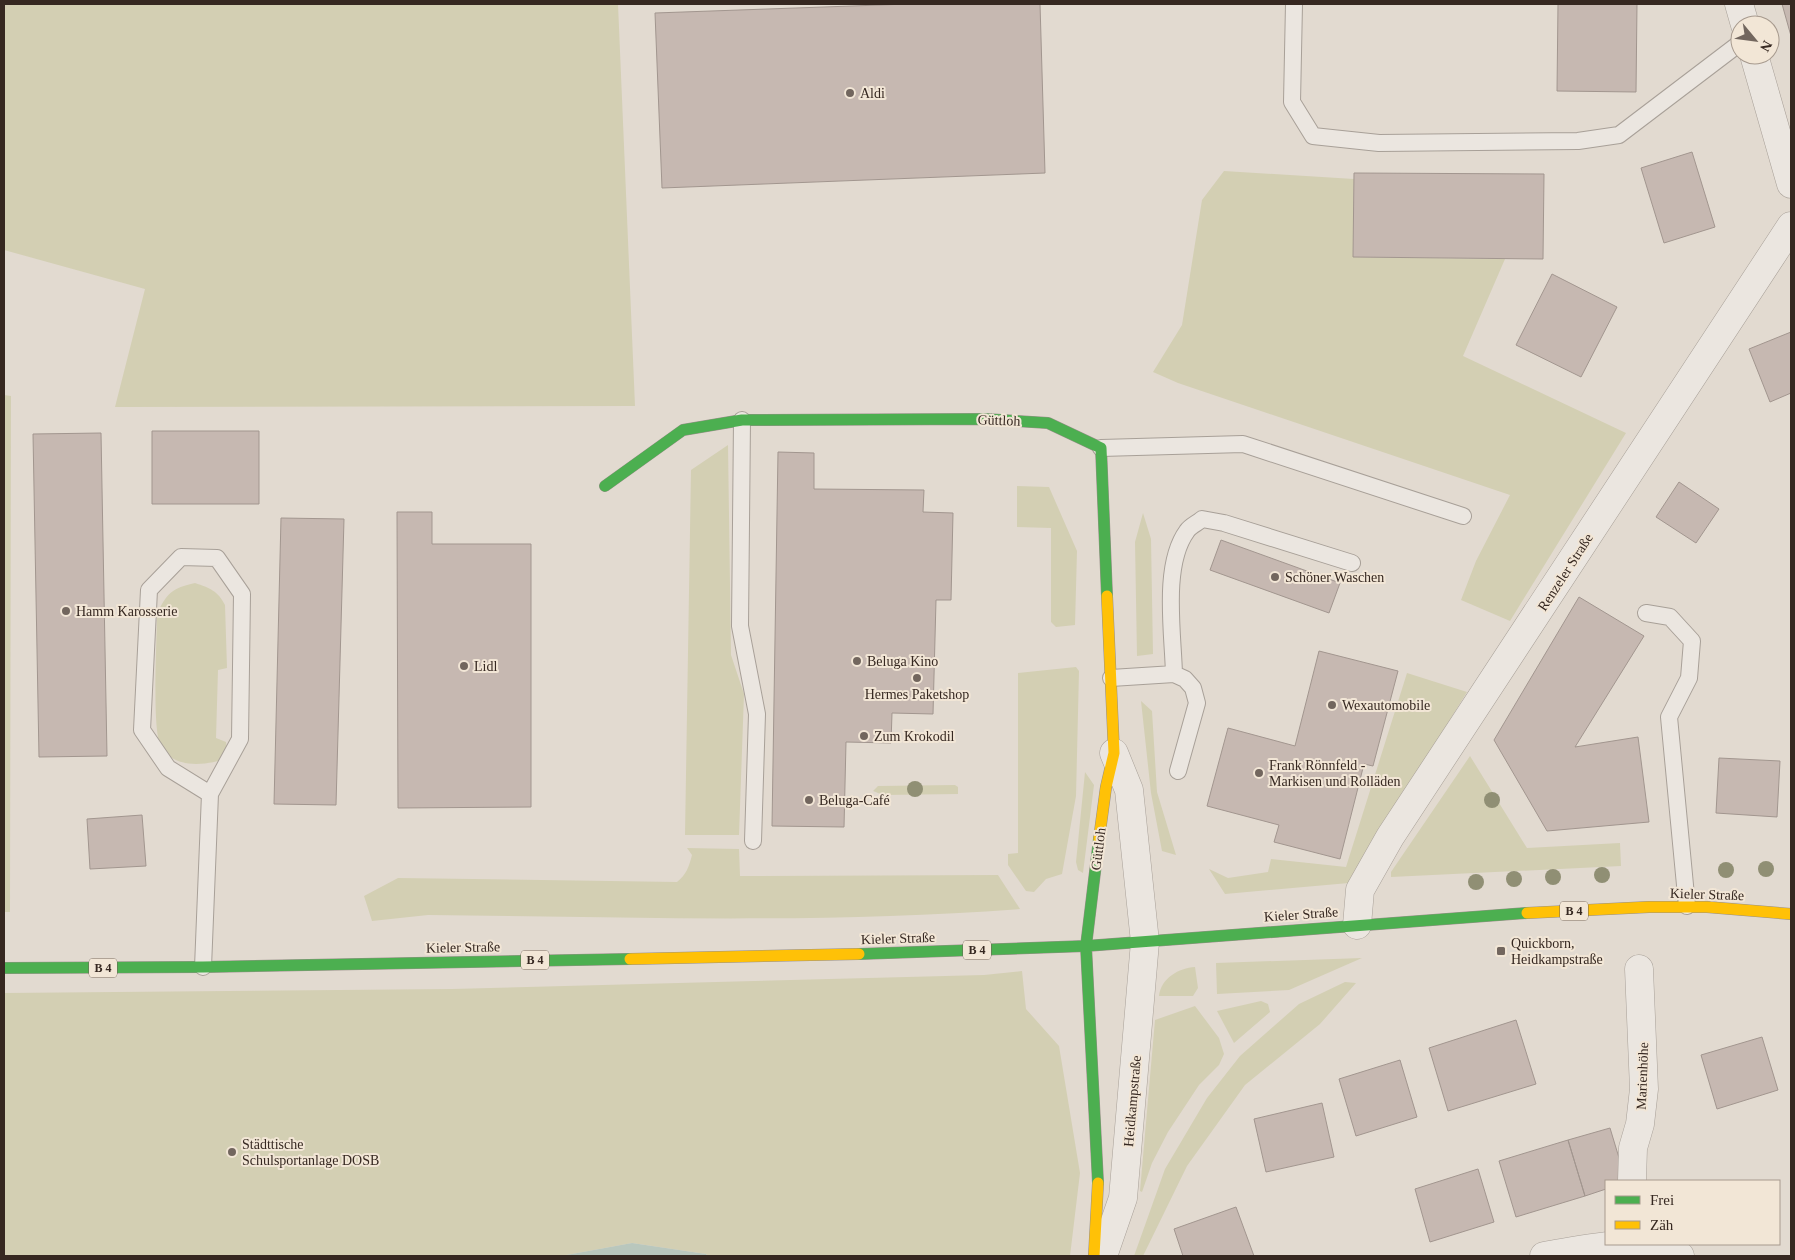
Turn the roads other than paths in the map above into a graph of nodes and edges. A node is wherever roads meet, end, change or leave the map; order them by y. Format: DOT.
graph roads {
  1 [pos="1294,4"];
  2 [pos="1730,51"];
  3 [pos="1757,65"];
  4 [pos="1791,184"];
  5 [pos="1791,226"];
  6 [pos="742,420"];
  7 [pos="1101,448"];
  8 [pos="604,486"];
  9 [pos="1463,516"];
  10 [pos="1352,563"];
  11 [pos="1646,613"];
  12 [pos="1174,674"];
  13 [pos="1111,678"];
  14 [pos="1114,753"];
  15 [pos="1178,771"];
  16 [pos="210,794"];
  17 [pos="752,841"];
  18 [pos="1687,906"];
  19 [pos="1791,914"];
  20 [pos="1357,925"];
  21 [pos="1145,942"];
  22 [pos="1086,946"];
  23 [pos="202,967"];
  24 [pos="4,968"];
  25 [pos="1639,969"];
  26 [pos="1632,1180"];
  27 [pos="1616,1245"];
  28 [pos="1649,1245"];
  29 [pos="1094,1256"];
  30 [pos="1103,1256"];
  31 [pos="1544,1256"];
  32 [pos="1680,1256"];
  1 -- 2 [label="lane"];
  3 -- 4 [label="street"];
  5 -- 20 [label="street, Renzeler Straße"];
  6 -- 7 [label="main road, Güttloh"];
  6 -- 8 [label="main road, Güttloh"];
  6 -- 17 [label="lane"];
  7 -- 9 [label="lane"];
  7 -- 13 [label="main road, Güttloh"];
  10 -- 12 [label="lane"];
  11 -- 18 [label="lane"];
  12 -- 13 [label="lane"];
  12 -- 15 [label="lane"];
  13 -- 14 [label="main road, Güttloh"];
  14 -- 21 [label="street, Güttloh"];
  14 -- 22 [label="main road, Güttloh"];
  16 -- 16 [label="lane"];
  16 -- 23 [label="lane"];
  18 -- 19 [label="main road, Kieler Straße / B 4"];
  18 -- 20 [label="main road, Kieler Straße / B 4"];
  20 -- 21 [label="main road, Kieler Straße / B 4"];
  21 -- 22 [label="main road, Kieler Straße / B 4"];
  21 -- 30 [label="street, Heidkampstraße"];
  22 -- 23 [label="main road, Kieler Straße / B 4"];
  22 -- 29 [label="main road"];
  23 -- 24 [label="main road, Kieler Straße / B 4"];
  25 -- 26 [label="street, Marienhöhe"];
  27 -- 31 [label="street"];
  28 -- 32 [label="street"];
}
